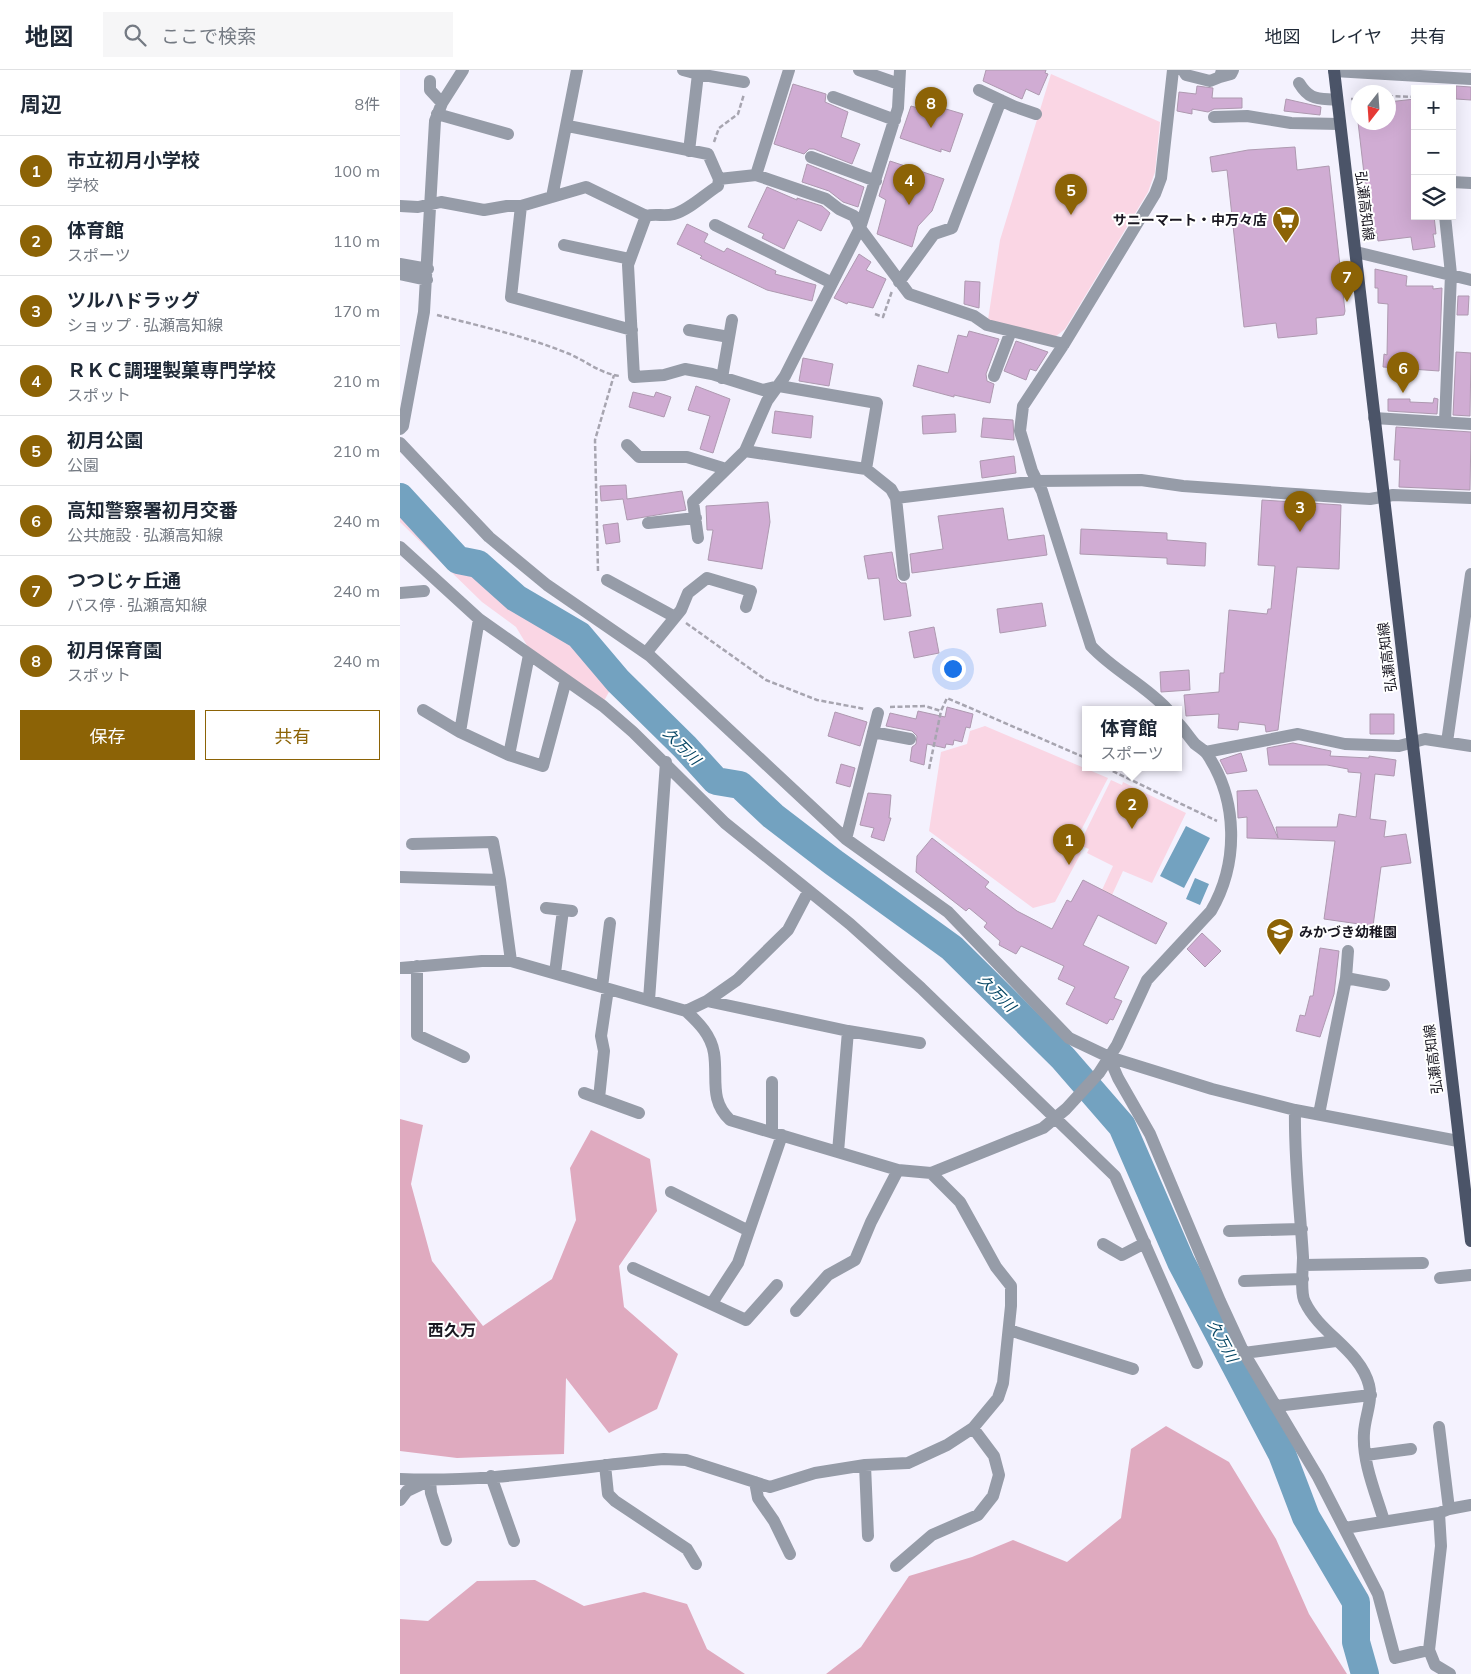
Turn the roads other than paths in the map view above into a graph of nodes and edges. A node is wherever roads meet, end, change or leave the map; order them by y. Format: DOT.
graph roads {
  1 [pos="463,70"];
  2 [pos="578,70"];
  3 [pos="683,70"];
  4 [pos="789,70"];
  5 [pos="859,70"];
  6 [pos="900,70"];
  7 [pos="1173,70"];
  8 [pos="1183,70"];
  9 [pos="1234,70"];
  10 [pos="1334,70"];
  11 [pos="698,74"];
  12 [pos="1221,74"];
  13 [pos="1471,79"];
  14 [pos="430,81"];
  15 [pos="1299,83"];
  16 [pos="1430,83"];
  17 [pos="899,84"];
  18 [pos="745,85"];
  19 [pos="979,90"];
  20 [pos="832,97"];
  21 [pos="1001,100"];
  22 [pos="1343,100"];
  23 [pos="440,108"];
  24 [pos="1036,114"];
  25 [pos="1214,117"];
  26 [pos="895,120"];
  27 [pos="1340,124"];
  28 [pos="568,126"];
  29 [pos="508,134"];
  30 [pos="689,151"];
  31 [pos="811,157"];
  32 [pos="756,175"];
  33 [pos="719,178"];
  34 [pos="876,181"];
  35 [pos="1456,182"];
  36 [pos="1471,183"];
  37 [pos="552,197"];
  38 [pos="400,206"];
  39 [pos="430,206"];
  40 [pos="521,206"];
  41 [pos="646,216"];
  42 [pos="1445,220"];
  43 [pos="715,225"];
  44 [pos="860,228"];
  45 [pos="564,245"];
  46 [pos="1356,252"];
  47 [pos="630,259"];
  48 [pos="400,264"];
  49 [pos="400,274"];
  50 [pos="427,274"];
  51 [pos="1451,274"];
  52 [pos="1471,280"];
  53 [pos="832,282"];
  54 [pos="899,282"];
  55 [pos="732,320"];
  56 [pos="632,330"];
  57 [pos="689,330"];
  58 [pos="1011,331"];
  59 [pos="729,337"];
  60 [pos="1064,344"];
  61 [pos="994,376"];
  62 [pos="722,378"];
  63 [pos="779,386"];
  64 [pos="1374,418"];
  65 [pos="1445,422"];
  66 [pos="1471,424"];
  67 [pos="400,429"];
  68 [pos="400,443"];
  69 [pos="627,445"];
  70 [pos="745,451"];
  71 [pos="726,469"];
  72 [pos="866,469"];
  73 [pos="1037,481"];
  74 [pos="1383,496"];
  75 [pos="896,498"];
  76 [pos="1471,498"];
  77 [pos="696,518"];
  78 [pos="648,523"];
  79 [pos="698,538"];
  80 [pos="400,547"];
  81 [pos="1471,574"];
  82 [pos="904,575"];
  83 [pos="603,577"];
  84 [pos="424,591"];
  85 [pos="400,594"];
  86 [pos="746,606"];
  87 [pos="675,617"];
  88 [pos="480,619"];
  89 [pos="646,653"];
  90 [pos="529,655"];
  91 [pos="566,680"];
  92 [pos="1164,706"];
  93 [pos="423,710"];
  94 [pos="877,710"];
  95 [pos="1182,727"];
  96 [pos="460,732"];
  97 [pos="873,732"];
  98 [pos="910,738"];
  99 [pos="1446,742"];
  100 [pos="1412,743"];
  101 [pos="1471,746"];
  102 [pos="1206,752"];
  103 [pos="509,755"];
  104 [pos="666,762"];
  105 [pos="846,838"];
  106 [pos="412,844"];
  107 [pos="400,877"];
  108 [pos="500,880"];
  109 [pos="808,892"];
  110 [pos="546,908"];
  111 [pos="610,924"];
  112 [pos="1348,951"];
  113 [pos="511,961"];
  114 [pos="417,966"];
  115 [pos="400,968"];
  116 [pos="555,973"];
  117 [pos="1346,978"];
  118 [pos="1384,985"];
  119 [pos="605,988"];
  120 [pos="649,1000"];
  121 [pos="707,1001"];
  122 [pos="686,1011"];
  123 [pos="848,1031"];
  124 [pos="920,1043"];
  125 [pos="464,1057"];
  126 [pos="1110,1057"];
  127 [pos="772,1082"];
  128 [pos="584,1093"];
  129 [pos="598,1098"];
  130 [pos="1295,1110"];
  131 [pos="639,1113"];
  132 [pos="1319,1114"];
  133 [pos="1056,1118"];
  134 [pos="777,1133"];
  135 [pos="1463,1148"];
  136 [pos="838,1152"];
  137 [pos="898,1170"];
  138 [pos="931,1173"];
  139 [pos="671,1192"];
  140 [pos="1302,1229"];
  141 [pos="749,1231"];
  142 [pos="1229,1231"];
  143 [pos="1471,1241"];
  144 [pos="1145,1243"];
  145 [pos="1103,1244"];
  146 [pos="1423,1263"];
  147 [pos="1303,1265"];
  148 [pos="633,1268"];
  149 [pos="1471,1275"];
  150 [pos="1440,1278"];
  151 [pos="1304,1279"];
  152 [pos="1244,1281"];
  153 [pos="777,1286"];
  154 [pos="712,1303"];
  155 [pos="796,1311"];
  156 [pos="1008,1330"];
  157 [pos="1336,1341"];
  158 [pos="1244,1352"];
  159 [pos="1197,1363"];
  160 [pos="1133,1369"];
  161 [pos="1371,1395"];
  162 [pos="1276,1406"];
  163 [pos="1439,1427"];
  164 [pos="973,1428"];
  165 [pos="1410,1449"];
  166 [pos="1366,1455"];
  167 [pos="605,1465"];
  168 [pos="865,1465"];
  169 [pos="491,1476"];
  170 [pos="400,1479"];
  171 [pos="430,1480"];
  172 [pos="755,1482"];
  173 [pos="400,1500"];
  174 [pos="1471,1505"];
  175 [pos="1444,1511"];
  176 [pos="1384,1521"];
  177 [pos="1345,1528"];
  178 [pos="868,1536"];
  179 [pos="446,1540"];
  180 [pos="514,1541"];
  181 [pos="790,1554"];
  182 [pos="696,1564"];
  183 [pos="896,1566"];
  184 [pos="1429,1650"];
  185 [pos="1450,1674"];
  1 -- 23 [label="street"];
  2 -- 28 [label="street"];
  3 -- 11 [label="street"];
  4 -- 32 [label="street"];
  5 -- 17 [label="street"];
  6 -- 17 [label="street"];
  7 -- 60 [label="street"];
  8 -- 12 [label="street"];
  9 -- 12 [label="street"];
  10 -- 16 [label="street"];
  10 -- 22 [label="main road, 弘瀬高知線"];
  11 -- 18 [label="street"];
  11 -- 30 [label="street"];
  13 -- 16 [label="street"];
  14 -- 23 [label="street"];
  15 -- 22 [label="street"];
  17 -- 26 [label="street"];
  19 -- 21 [label="street"];
  20 -- 26 [label="street"];
  21 -- 24 [label="street"];
  21 -- 54 [label="street"];
  22 -- 27 [label="main road, 弘瀬高知線"];
  23 -- 29 [label="street"];
  23 -- 39 [label="street"];
  25 -- 27 [label="street"];
  26 -- 34 [label="street"];
  27 -- 46 [label="main road, 弘瀬高知線"];
  28 -- 30 [label="street"];
  28 -- 37 [label="street"];
  30 -- 33 [label="street"];
  31 -- 34 [label="street"];
  32 -- 33 [label="street"];
  32 -- 44 [label="street"];
  33 -- 41 [label="street"];
  34 -- 44 [label="street"];
  35 -- 36 [label="street"];
  37 -- 40 [label="street"];
  37 -- 41 [label="street"];
  38 -- 39 [label="street"];
  39 -- 40 [label="street"];
  39 -- 50 [label="street"];
  40 -- 56 [label="street"];
  41 -- 47 [label="street"];
  42 -- 51 [label="street"];
  43 -- 53 [label="street"];
  44 -- 53 [label="street"];
  44 -- 54 [label="street"];
  45 -- 47 [label="street"];
  46 -- 51 [label="street"];
  46 -- 64 [label="main road, 弘瀬高知線"];
  47 -- 56 [label="street"];
  48 -- 50 [label="street"];
  49 -- 50 [label="street"];
  50 -- 67 [label="street"];
  51 -- 52 [label="street"];
  51 -- 65 [label="street"];
  53 -- 63 [label="street"];
  54 -- 58 [label="street"];
  55 -- 59 [label="street"];
  56 -- 62 [label="street"];
  57 -- 59 [label="street"];
  58 -- 60 [label="street"];
  58 -- 61 [label="street"];
  59 -- 62 [label="street"];
  60 -- 73 [label="street"];
  62 -- 63 [label="street"];
  63 -- 70 [label="street"];
  63 -- 72 [label="street"];
  64 -- 65 [label="street"];
  64 -- 74 [label="main road, 弘瀬高知線"];
  65 -- 66 [label="street"];
  68 -- 89 [label="street"];
  69 -- 71 [label="street"];
  70 -- 71 [label="street"];
  70 -- 72 [label="street"];
  71 -- 77 [label="street"];
  72 -- 75 [label="street"];
  73 -- 74 [label="street"];
  73 -- 75 [label="street"];
  73 -- 92 [label="street"];
  74 -- 76 [label="street"];
  74 -- 100 [label="main road, 弘瀬高知線"];
  75 -- 82 [label="street"];
  77 -- 78 [label="street"];
  77 -- 79 [label="street"];
  80 -- 88 [label="street"];
  81 -- 99 [label="street"];
  83 -- 87 [label="street"];
  84 -- 85 [label="street"];
  86 -- 87 [label="street"];
  87 -- 89 [label="street"];
  88 -- 90 [label="street"];
  88 -- 96 [label="street"];
  89 -- 105 [label="street"];
  90 -- 91 [label="street"];
  90 -- 103 [label="street"];
  91 -- 103 [label="street"];
  91 -- 104 [label="street"];
  93 -- 96 [label="street"];
  94 -- 97 [label="street"];
  95 -- 102 [label="street"];
  96 -- 103 [label="street"];
  97 -- 98 [label="street"];
  97 -- 105 [label="street"];
  99 -- 100 [label="street"];
  99 -- 101 [label="street"];
  100 -- 102 [label="street"];
  100 -- 135 [label="main road, 弘瀬高知線"];
  102 -- 126 [label="street"];
  104 -- 109 [label="street"];
  104 -- 120 [label="street"];
  105 -- 126 [label="street"];
  106 -- 108 [label="street"];
  107 -- 108 [label="street"];
  108 -- 113 [label="street"];
  109 -- 121 [label="street"];
  109 -- 133 [label="street"];
  110 -- 116 [label="street"];
  111 -- 119 [label="street"];
  112 -- 117 [label="street"];
  113 -- 114 [label="street"];
  113 -- 116 [label="street"];
  114 -- 115 [label="street"];
  114 -- 125 [label="street"];
  116 -- 119 [label="street"];
  117 -- 118 [label="street"];
  117 -- 132 [label="street"];
  119 -- 120 [label="street"];
  119 -- 129 [label="street"];
  120 -- 122 [label="street"];
  121 -- 122 [label="street"];
  121 -- 123 [label="street"];
  122 -- 134 [label="street"];
  123 -- 124 [label="street"];
  123 -- 136 [label="street"];
  126 -- 130 [label="street"];
  126 -- 133 [label="street"];
  126 -- 158 [label="street"];
  127 -- 134 [label="street"];
  128 -- 129 [label="street"];
  129 -- 131 [label="street"];
  130 -- 132 [label="street"];
  130 -- 140 [label="street"];
  132 -- 135 [label="street"];
  133 -- 138 [label="street"];
  133 -- 144 [label="street"];
  134 -- 136 [label="street"];
  134 -- 141 [label="street"];
  135 -- 143 [label="main road, 弘瀬高知線"];
  136 -- 137 [label="street"];
  137 -- 138 [label="street"];
  137 -- 155 [label="street"];
  138 -- 156 [label="street"];
  139 -- 141 [label="street"];
  140 -- 142 [label="street"];
  140 -- 147 [label="street"];
  141 -- 154 [label="street"];
  144 -- 145 [label="street"];
  144 -- 159 [label="street"];
  146 -- 147 [label="street"];
  147 -- 151 [label="street"];
  148 -- 154 [label="street"];
  149 -- 150 [label="street"];
  151 -- 152 [label="street"];
  151 -- 157 [label="street"];
  153 -- 154 [label="street"];
  156 -- 160 [label="street"];
  156 -- 164 [label="street"];
  157 -- 158 [label="street"];
  157 -- 161 [label="street"];
  158 -- 162 [label="street"];
  161 -- 162 [label="street"];
  161 -- 166 [label="street"];
  162 -- 177 [label="street"];
  163 -- 175 [label="street"];
  164 -- 168 [label="street"];
  164 -- 183 [label="street"];
  165 -- 166 [label="street"];
  166 -- 176 [label="street"];
  167 -- 169 [label="street"];
  167 -- 172 [label="street"];
  167 -- 182 [label="street"];
  168 -- 172 [label="street"];
  168 -- 178 [label="street"];
  169 -- 171 [label="street"];
  169 -- 180 [label="street"];
  170 -- 171 [label="street"];
  171 -- 173 [label="street"];
  171 -- 179 [label="street"];
  172 -- 181 [label="street"];
  174 -- 175 [label="street"];
  175 -- 176 [label="street"];
  175 -- 184 [label="street"];
  176 -- 177 [label="street"];
  177 -- 184 [label="street"];
  184 -- 185 [label="street"];
}
